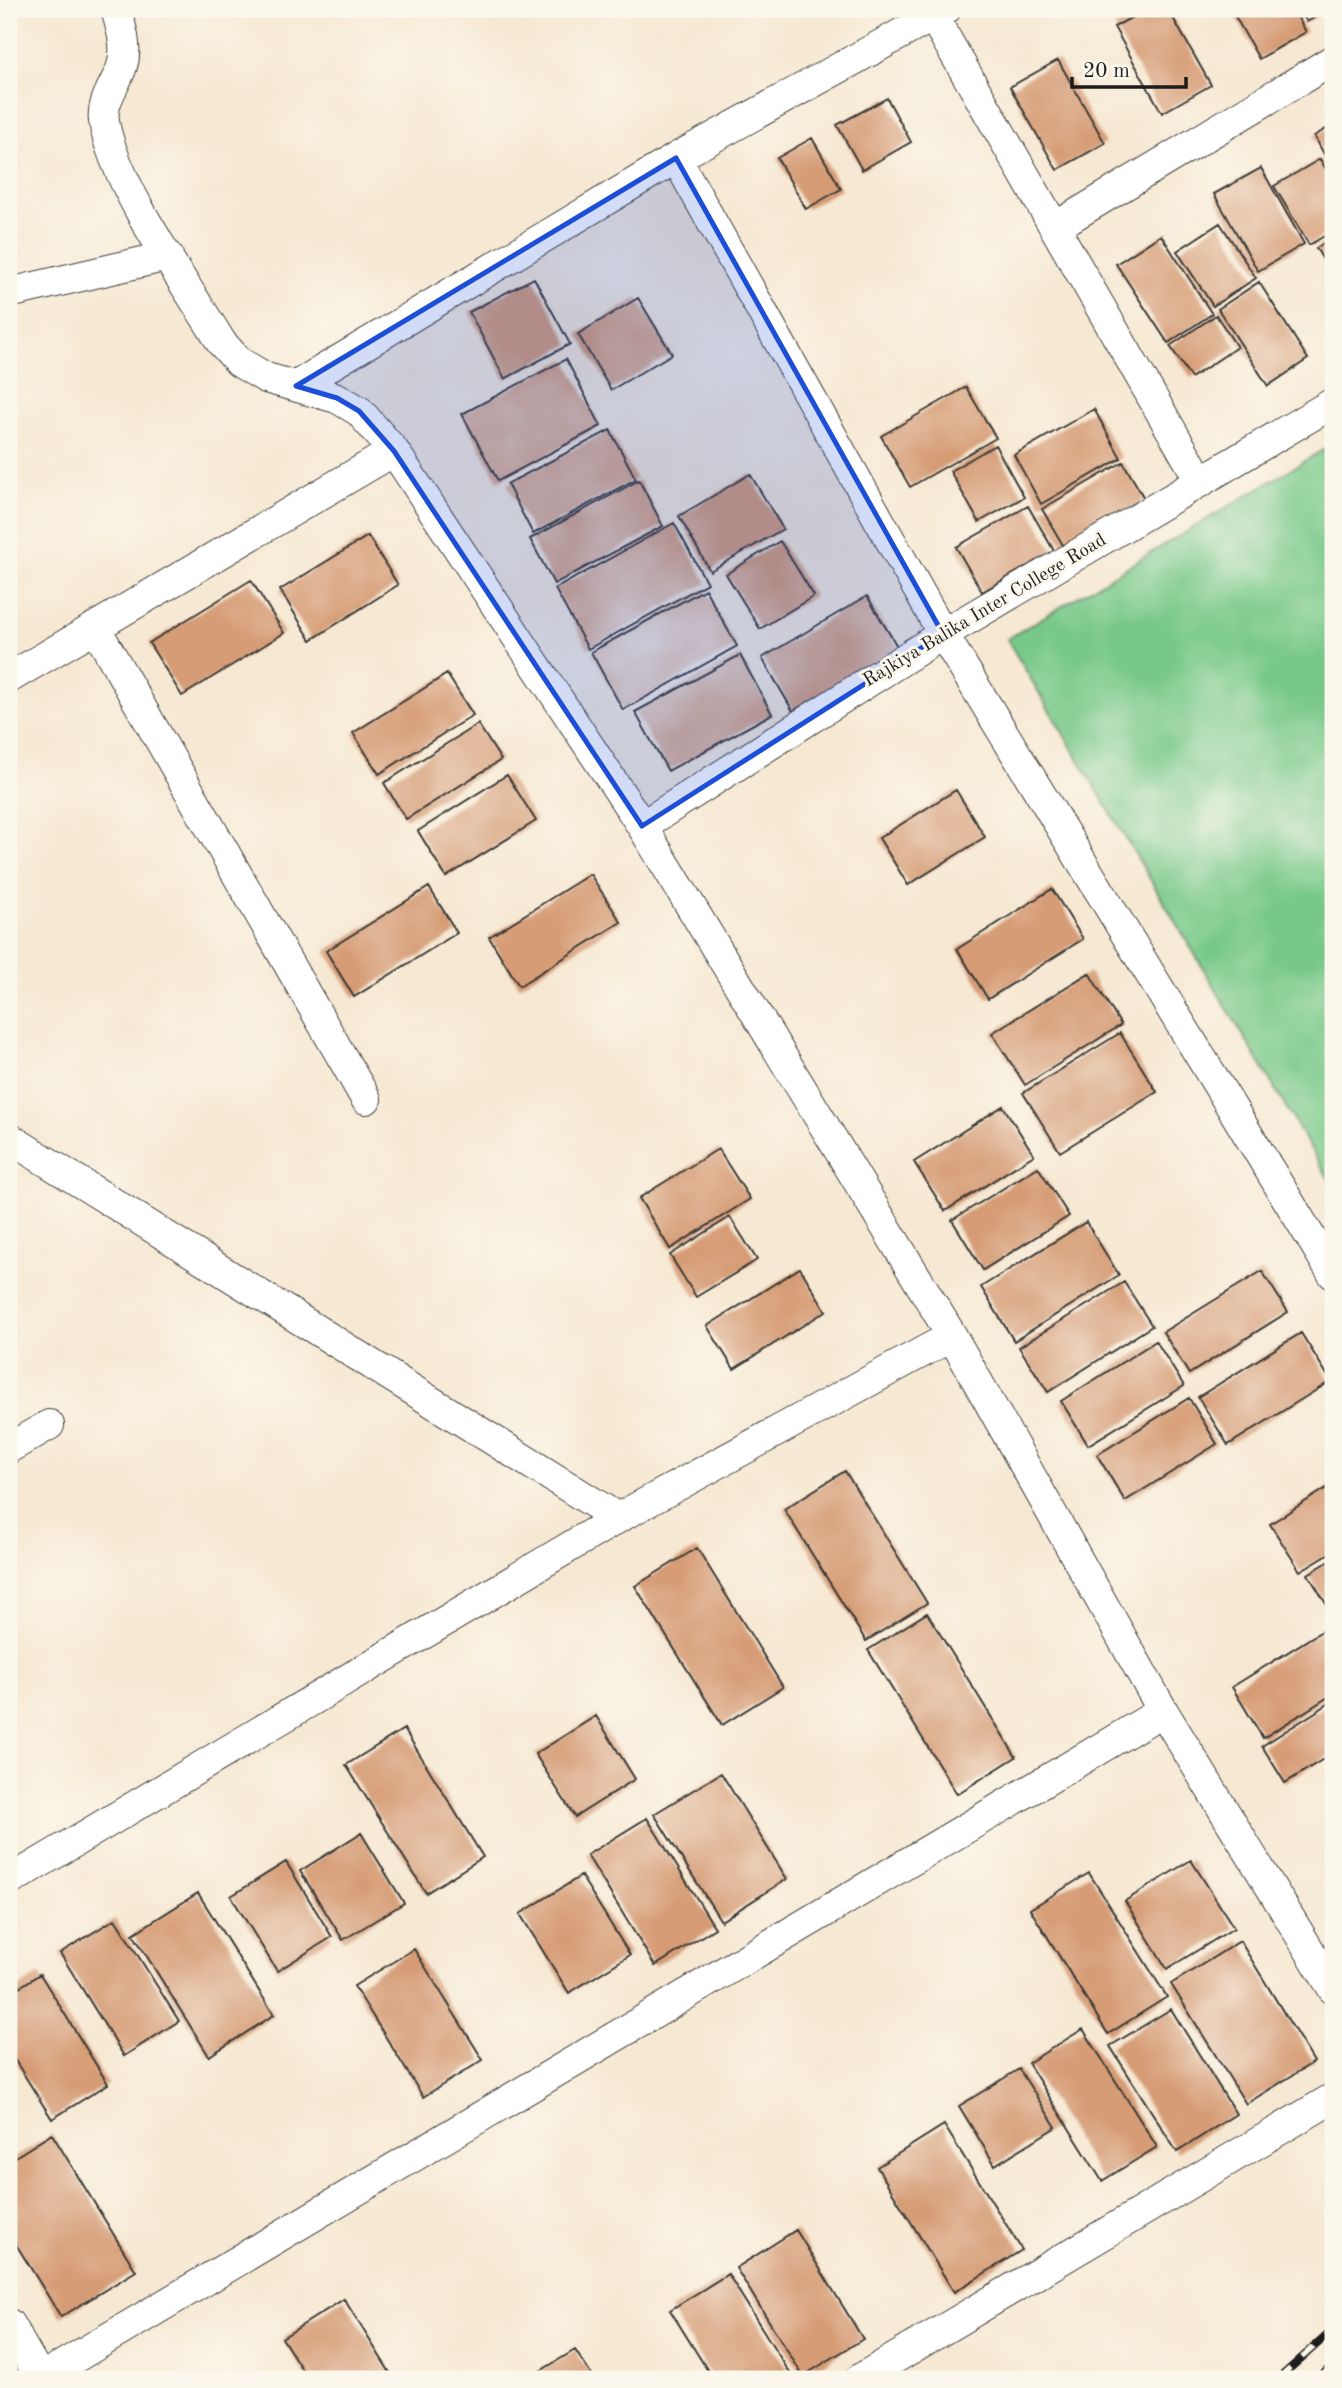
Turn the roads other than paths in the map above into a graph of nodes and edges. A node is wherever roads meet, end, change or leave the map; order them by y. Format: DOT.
graph roads {
  1 [pos="116,9"];
  2 [pos="940,12"];
  3 [pos="1333,61"];
  4 [pos="676,158"];
  5 [pos="1055,227"];
  6 [pos="169,256"];
  7 [pos="9,293"];
  8 [pos="296,386"];
  9 [pos="1333,403"];
  10 [pos="394,451"];
  11 [pos="1201,482"];
  12 [pos="95,627"];
  13 [pos="943,634"];
  14 [pos="9,678"];
  15 [pos="642,826"];
  16 [pos="366,1099"];
  17 [pos="9,1138"];
  18 [pos="1333,1274"];
  19 [pos="953,1336"];
  20 [pos="49,1425"];
  21 [pos="9,1448"];
  22 [pos="618,1518"];
  23 [pos="1163,1711"];
  24 [pos="9,1881"];
  25 [pos="1333,1989"];
  26 [pos="1333,2098"];
  27 [pos="9,2324"];
  28 [pos="41,2379"];
  29 [pos="860,2379"];
  1 -- 6 [label="street"];
  2 -- 4 [label="street"];
  2 -- 5 [label="street"];
  3 -- 5 [label="street"];
  4 -- 8 [label="street"];
  4 -- 13 [label="street"];
  5 -- 11 [label="street"];
  6 -- 7 [label="street"];
  6 -- 8 [label="street"];
  8 -- 10 [label="street"];
  9 -- 11 [label="street, Rajkiya Balika Inter College Road"];
  10 -- 12 [label="street"];
  10 -- 15 [label="street"];
  11 -- 13 [label="street, Rajkiya Balika Inter College Road"];
  12 -- 14 [label="street"];
  12 -- 16 [label="street"];
  13 -- 15 [label="street, Rajkiya Balika Inter College Road"];
  13 -- 18 [label="street"];
  15 -- 19 [label="street"];
  17 -- 22 [label="street"];
  19 -- 22 [label="street"];
  19 -- 23 [label="street"];
  20 -- 21 [label="street"];
  22 -- 24 [label="street"];
  23 -- 25 [label="street"];
  23 -- 28 [label="street"];
  26 -- 29 [label="street"];
  27 -- 28 [label="street"];
}
